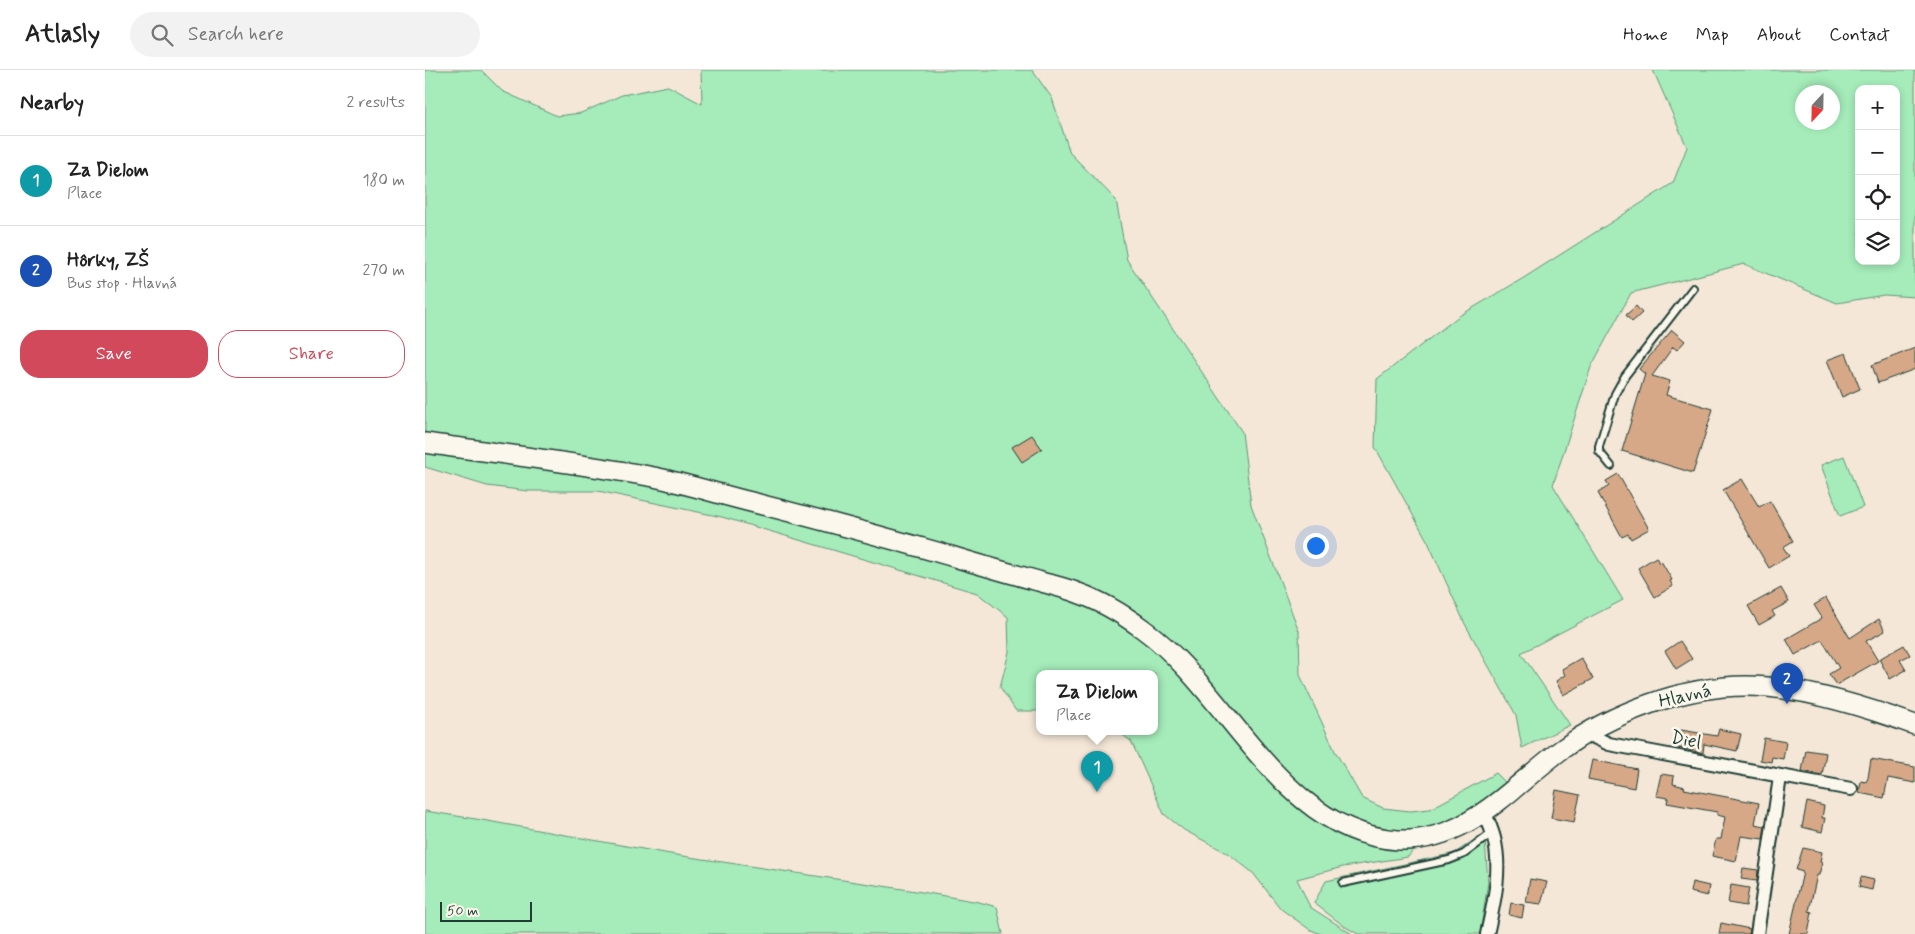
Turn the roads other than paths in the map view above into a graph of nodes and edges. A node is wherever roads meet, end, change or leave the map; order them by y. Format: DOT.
graph roads {
  1 [pos="1693,288"];
  2 [pos="425,443"];
  3 [pos="1611,466"];
  4 [pos="1915,725"];
  5 [pos="1589,731"];
  6 [pos="1780,777"];
  7 [pos="1851,789"];
  8 [pos="1485,813"];
  9 [pos="1492,833"];
  10 [pos="1343,883"];
  11 [pos="1487,934"];
  12 [pos="1757,934"];
  1 -- 3 [label="lane"];
  2 -- 8 [label="street, Hlavná"];
  4 -- 5 [label="street, Hlavná"];
  5 -- 6 [label="street, Diel"];
  5 -- 8 [label="street, Hlavná"];
  6 -- 7 [label="street, Diel"];
  6 -- 12 [label="street"];
  8 -- 9 [label="street"];
  9 -- 10 [label="lane"];
  9 -- 11 [label="street"];
}
